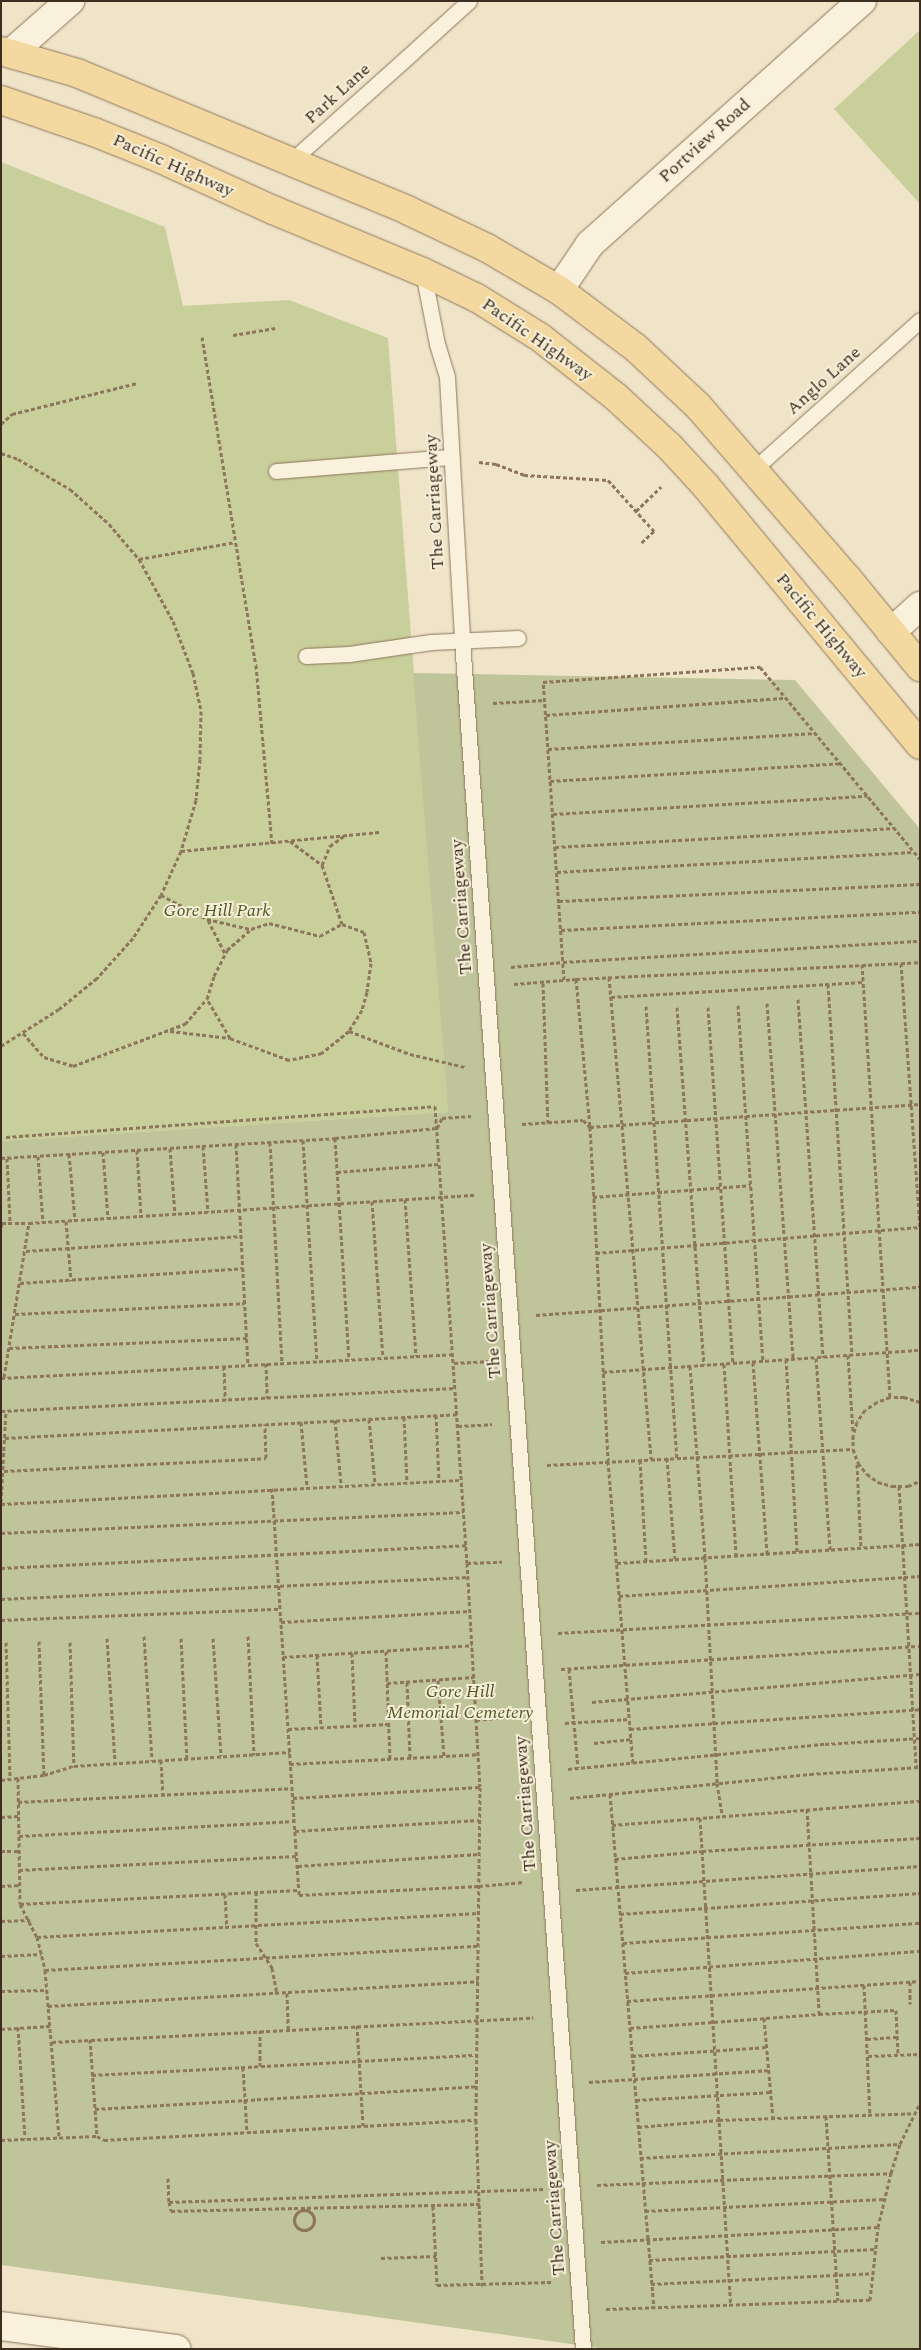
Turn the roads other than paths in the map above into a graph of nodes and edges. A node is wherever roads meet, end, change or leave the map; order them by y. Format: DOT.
graph roads {
  1 [pos="70,1"];
  2 [pos="469,1"];
  3 [pos="862,1"];
  4 [pos="6,52"];
  5 [pos="1,100"];
  6 [pos="290,162"];
  7 [pos="423,272"];
  8 [pos="559,290"];
  9 [pos="920,320"];
  10 [pos="451,458"];
  11 [pos="753,470"];
  12 [pos="276,471"];
  13 [pos="920,606"];
  14 [pos="891,632"];
  15 [pos="518,638"];
  16 [pos="462,640"];
  17 [pos="306,656"];
  18 [pos="920,667"];
  19 [pos="920,745"];
  20 [pos="1,2326"];
  21 [pos="176,2349"];
  22 [pos="583,2349"];
  1 -- 4 [label="street"];
  2 -- 6 [label="lane, Park Lane"];
  3 -- 8 [label="street, Portview Road"];
  4 -- 6 [label="main road"];
  5 -- 7 [label="main road, Pacific Highway"];
  6 -- 8 [label="main road"];
  7 -- 10 [label="lane, The Carriageway"];
  7 -- 19 [label="main road, Pacific Highway"];
  8 -- 11 [label="main road"];
  9 -- 11 [label="lane, Anglo Lane"];
  10 -- 12 [label="lane"];
  10 -- 16 [label="lane, The Carriageway"];
  11 -- 14 [label="main road"];
  13 -- 14 [label="street"];
  14 -- 18 [label="main road"];
  15 -- 16 [label="lane"];
  16 -- 17 [label="lane"];
  16 -- 22 [label="lane, The Carriageway"];
  20 -- 21 [label="street"];
}
